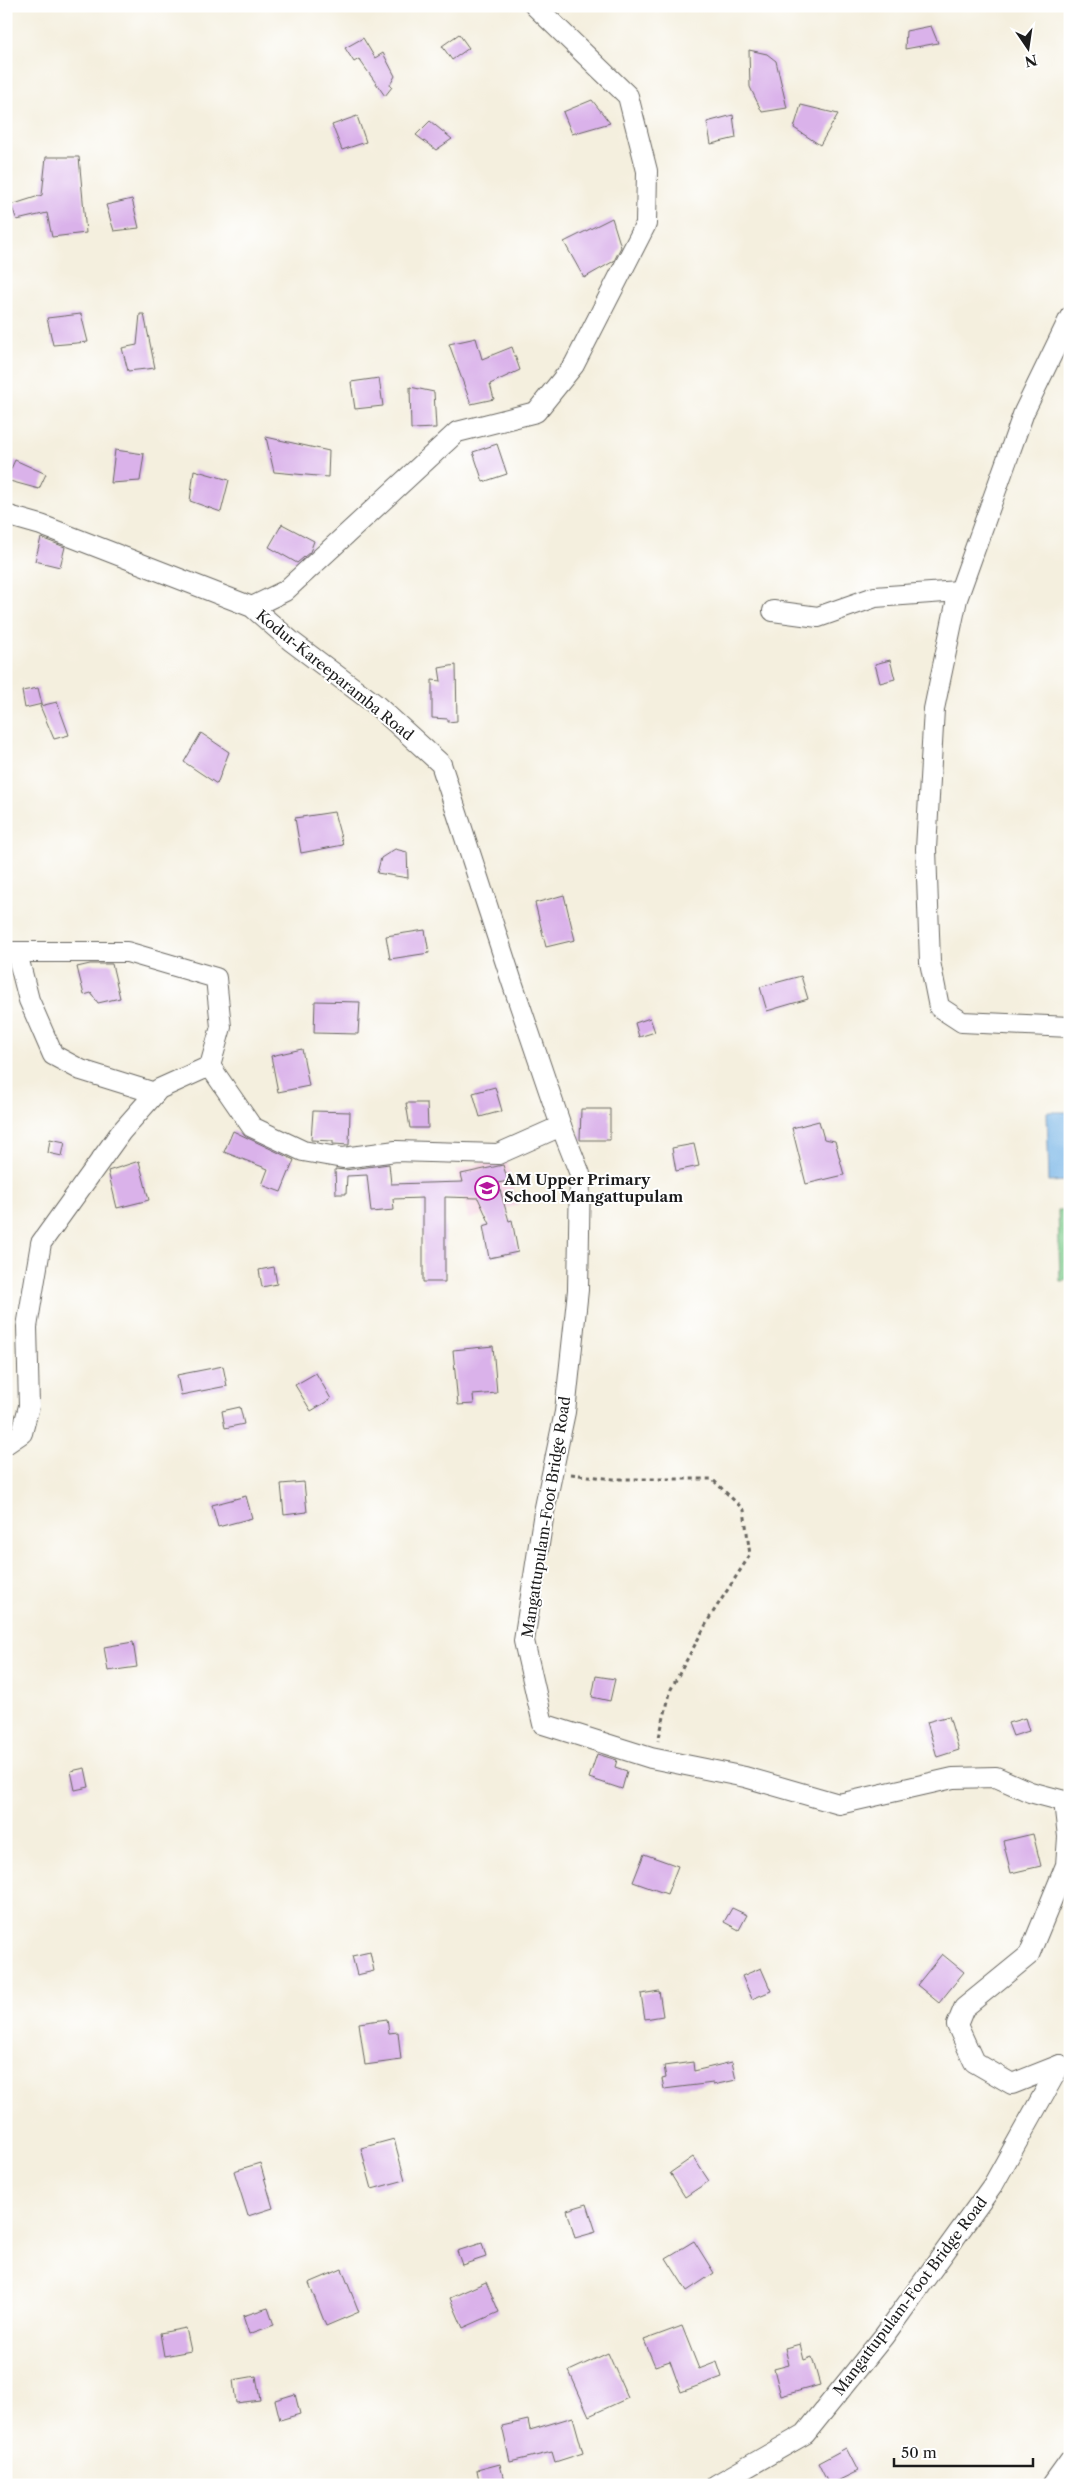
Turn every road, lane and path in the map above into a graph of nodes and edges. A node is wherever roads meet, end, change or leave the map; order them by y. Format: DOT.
graph roads {
  1 [pos="535,6"];
  2 [pos="1070,317"];
  3 [pos="6,515"];
  4 [pos="959,591"];
  5 [pos="252,607"];
  6 [pos="773,611"];
  7 [pos="12,952"];
  8 [pos="1070,1027"];
  9 [pos="210,1066"];
  10 [pos="155,1094"];
  11 [pos="561,1126"];
  12 [pos="6,1444"];
  13 [pos="552,1471"];
  14 [pos="654,1759"];
  15 [pos="1067,1801"];
  16 [pos="1070,2460"];
  17 [pos="716,2485"];
  18 [pos="1052,2485"];
  1 -- 5 [label="street"];
  2 -- 4 [label="street"];
  3 -- 5 [label="street, Kodur-Kareeparamba Road"];
  4 -- 6 [label="street"];
  4 -- 8 [label="street"];
  5 -- 11 [label="street, Kodur-Kareeparamba Road"];
  7 -- 9 [label="street"];
  7 -- 10 [label="street"];
  9 -- 10 [label="street"];
  9 -- 11 [label="street"];
  10 -- 12 [label="street"];
  11 -- 13 [label="street, Mangattupulam-Foot Bridge Road"];
  13 -- 14 [label="street, Mangattupulam-Foot Bridge Road"];
  13 -- 14 [label="path"];
  14 -- 15 [label="street, Mangattupulam-Foot Bridge Road"];
  15 -- 17 [label="street, Mangattupulam-Foot Bridge Road"];
  16 -- 18 [label="street"];
}
